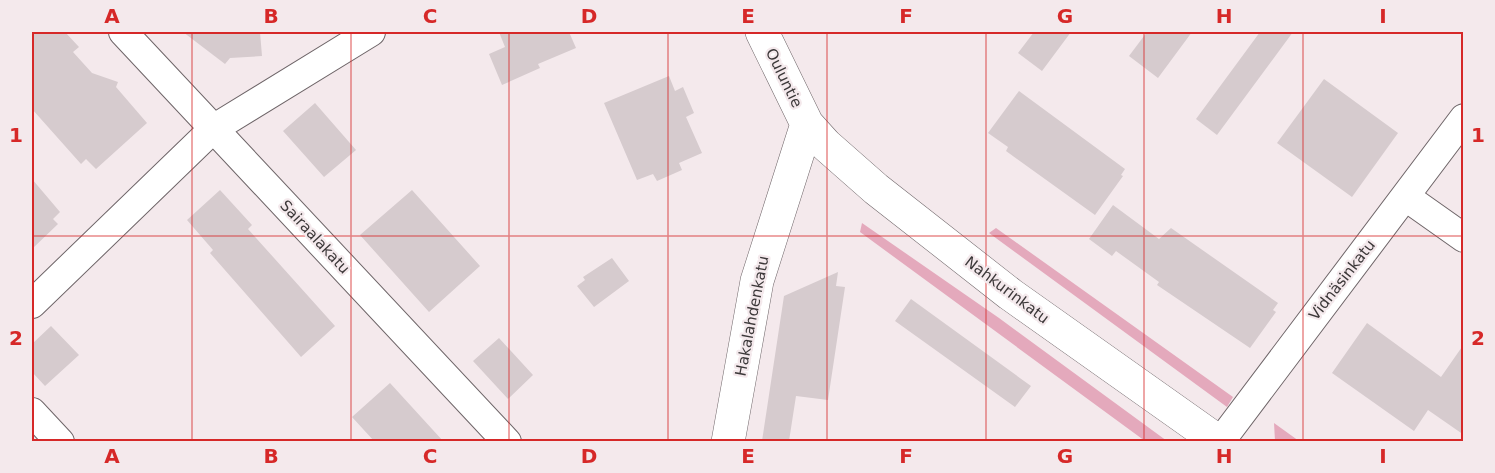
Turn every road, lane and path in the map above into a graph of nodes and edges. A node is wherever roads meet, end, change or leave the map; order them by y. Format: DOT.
graph roads {
  1 [pos="123,32"];
  2 [pos="371,32"];
  3 [pos="772,36"];
  4 [pos="1464,118"];
  5 [pos="807,124"];
  6 [pos="213,129"];
  7 [pos="1406,197"];
  8 [pos="1464,238"];
  9 [pos="32,304"];
  10 [pos="32,412"];
  11 [pos="60,441"];
  12 [pos="507,441"];
  13 [pos="728,441"];
  14 [pos="1220,441"];
  1 -- 6 [label="street, Sairaalakatu"];
  2 -- 6 [label="street"];
  3 -- 5 [label="main road, Ouluntie"];
  4 -- 7 [label="street, Vidnäsinkatu"];
  5 -- 13 [label="main road, Hakalahdenkatu"];
  5 -- 14 [label="main road, Nahkurinkatu"];
  6 -- 9 [label="street"];
  6 -- 12 [label="street, Sairaalakatu"];
  7 -- 8 [label="street"];
  7 -- 14 [label="street, Vidnäsinkatu"];
  10 -- 11 [label="street"];
}
